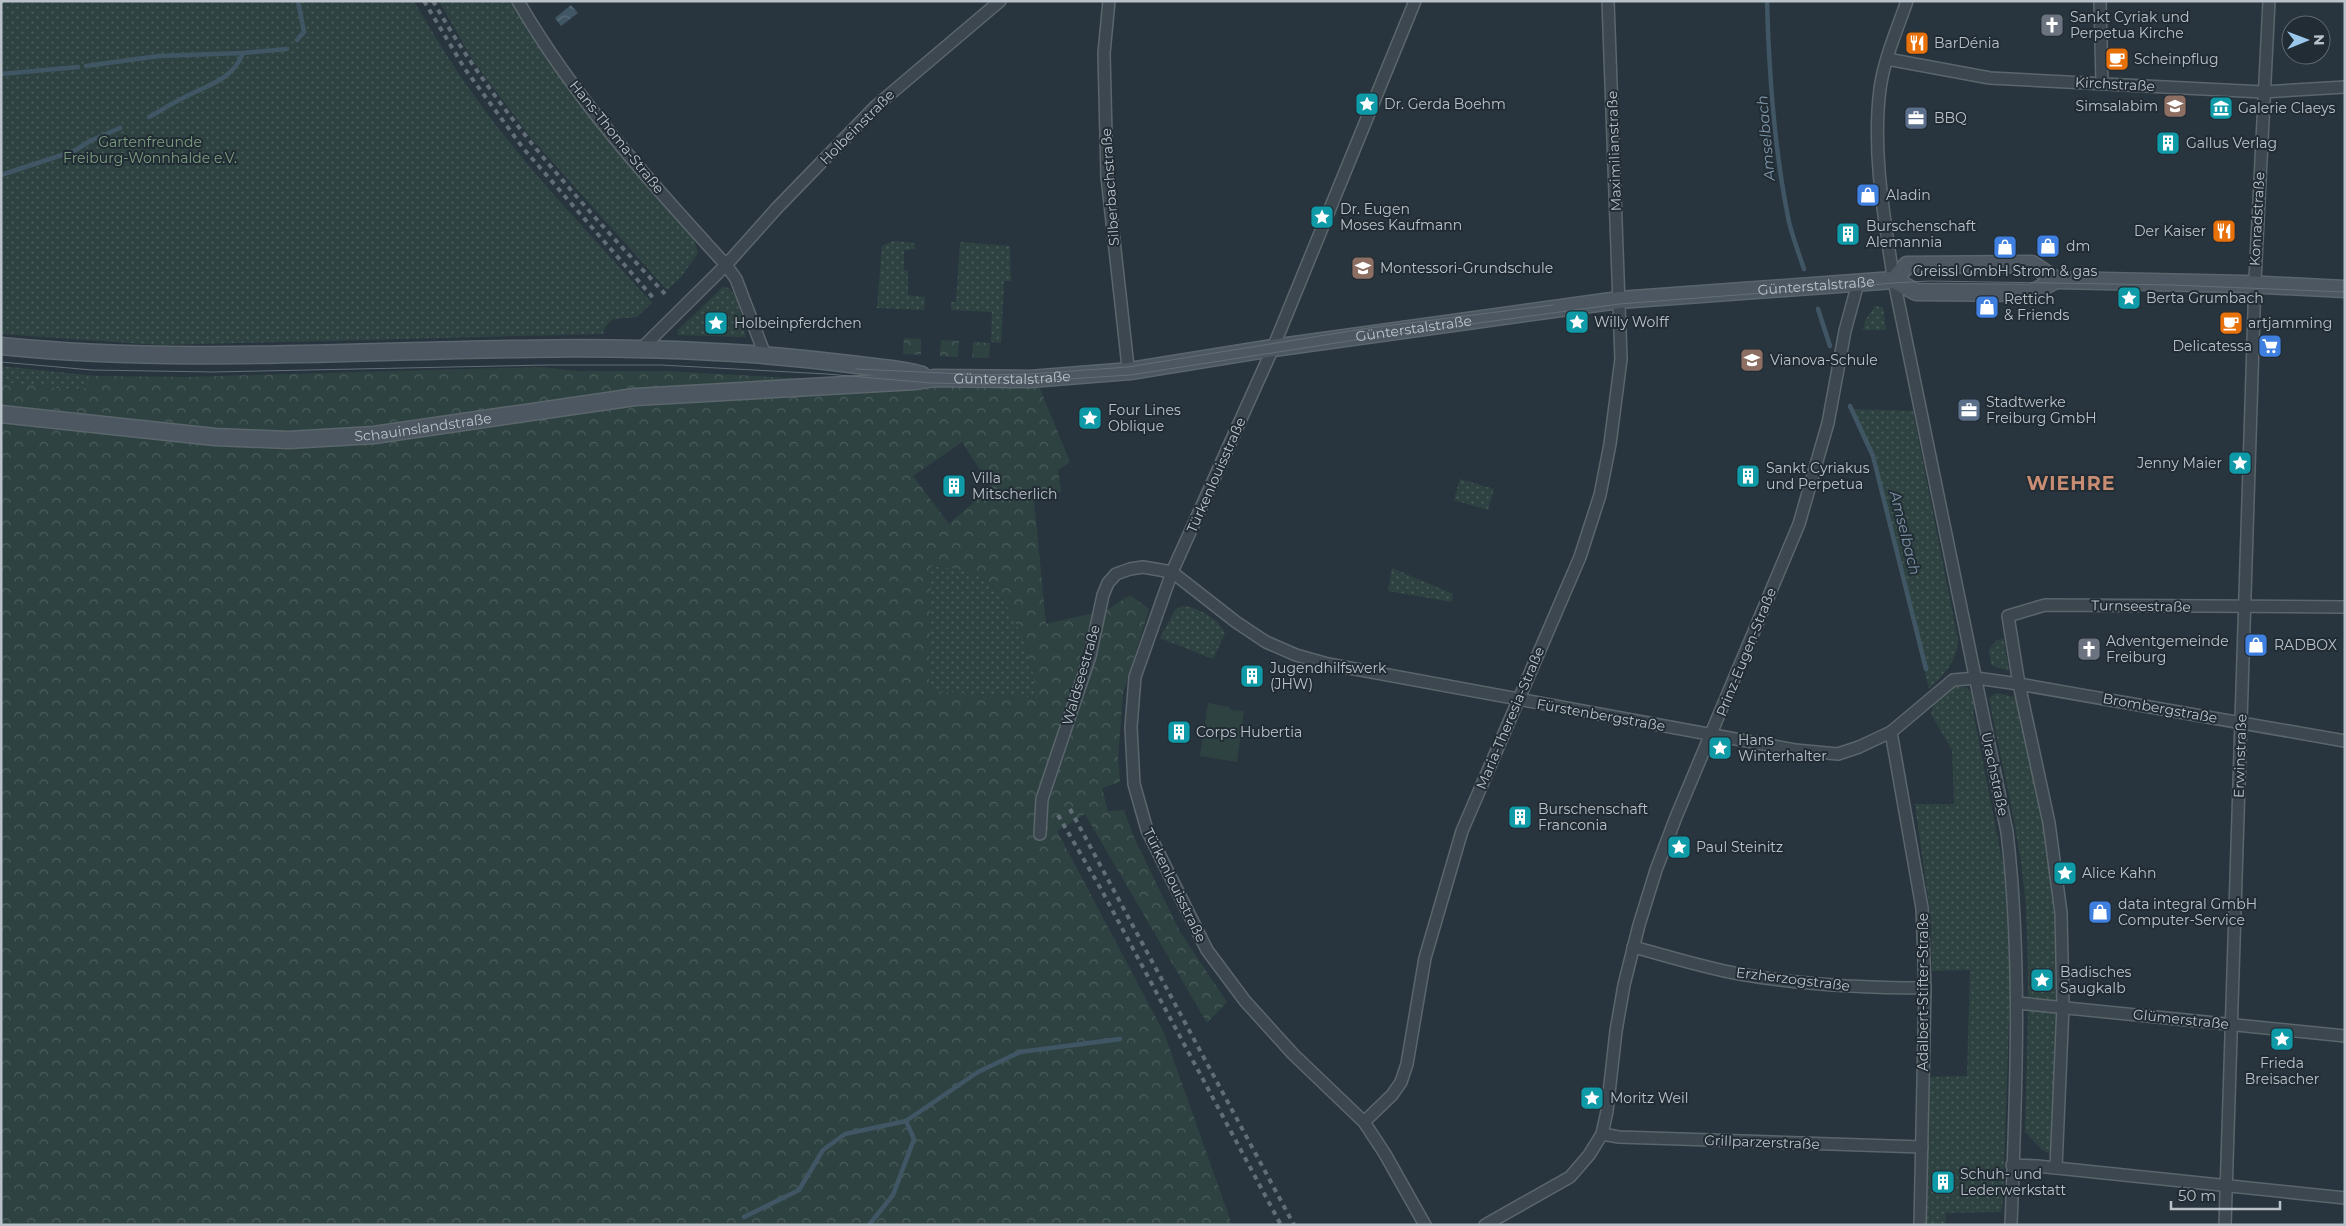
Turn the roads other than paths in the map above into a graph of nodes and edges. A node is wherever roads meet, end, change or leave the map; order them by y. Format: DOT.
graph roads {
  1 [pos="518,1"];
  2 [pos="1000,1"];
  3 [pos="1109,1"];
  4 [pos="1415,1"];
  5 [pos="1608,1"];
  6 [pos="1907,1"];
  7 [pos="2100,1"];
  8 [pos="2269,1"];
  9 [pos="1887,59"];
  10 [pos="2102,83"];
  11 [pos="2345,87"];
  12 [pos="2263,92"];
  13 [pos="726,265"];
  14 [pos="1894,280"];
  15 [pos="2056,280"];
  16 [pos="1858,283"];
  17 [pos="2255,286"];
  18 [pos="2345,289"];
  19 [pos="1619,300"];
  20 [pos="1,346"];
  21 [pos="643,347"];
  22 [pos="1273,348"];
  23 [pos="765,354"];
  24 [pos="1130,371"];
  25 [pos="934,378"];
  26 [pos="845,385"];
  27 [pos="1,414"];
  28 [pos="1172,572"];
  29 [pos="2244,607"];
  30 [pos="2345,607"];
  31 [pos="1976,678"];
  32 [pos="2019,684"];
  33 [pos="1517,699"];
  34 [pos="2241,722"];
  35 [pos="1891,732"];
  36 [pos="1712,735"];
  37 [pos="2345,741"];
  38 [pos="1040,834"];
  39 [pos="1633,947"];
  40 [pos="1925,988"];
  41 [pos="2018,1003"];
  42 [pos="2063,1006"];
  43 [pos="2230,1025"];
  44 [pos="2345,1036"];
  45 [pos="1364,1122"];
  46 [pos="1602,1134"];
  47 [pos="1922,1147"];
  48 [pos="2012,1165"];
  49 [pos="2056,1168"];
  50 [pos="2226,1185"];
  51 [pos="2345,1198"];
  52 [pos="1425,1225"];
  53 [pos="1485,1225"];
  54 [pos="1920,1225"];
  55 [pos="2011,1225"];
  56 [pos="2225,1225"];
  1 -- 13 [label="street, Hans-Thoma-Straße"];
  2 -- 13 [label="street, Holbeinstraße"];
  3 -- 24 [label="street, Silberbachstraße"];
  4 -- 22 [label="street, Türkenlouisstraße"];
  5 -- 19 [label="street, Maximilianstraße"];
  6 -- 9 [label="street, Urachstraße"];
  7 -- 10 [label="street"];
  8 -- 12 [label="street, Konradstraße"];
  9 -- 10 [label="street, Kirchstraße"];
  9 -- 14 [label="street, Urachstraße"];
  10 -- 12 [label="street, Kirchstraße"];
  11 -- 12 [label="street, Kirchstraße"];
  12 -- 17 [label="street, Konradstraße"];
  13 -- 21 [label="street, Holbeinstraße"];
  13 -- 23 [label="street"];
  14 -- 15 [label="main road, Günterstalstraße"];
  14 -- 15 [label="main road, Günterstalstraße"];
  14 -- 16 [label="main road, Günterstalstraße"];
  14 -- 31 [label="street, Urachstraße"];
  15 -- 17 [label="main road, Günterstalstraße"];
  16 -- 19 [label="main road, Günterstalstraße"];
  16 -- 36 [label="street, Prinz-Eugen-Straße"];
  17 -- 18 [label="main road, Günterstalstraße"];
  17 -- 29 [label="street, Erwinstraße"];
  19 -- 22 [label="main road, Günterstalstraße"];
  19 -- 33 [label="street, Maria-Theresia-Straße"];
  20 -- 21 [label="main road"];
  21 -- 23 [label="main road, Günterstalstraße"];
  22 -- 24 [label="main road, Günterstalstraße"];
  22 -- 28 [label="street, Türkenlouisstraße"];
  23 -- 25 [label="main road, Günterstalstraße"];
  24 -- 25 [label="main road, Günterstalstraße"];
  25 -- 26 [label="main road, Günterstalstraße"];
  26 -- 27 [label="main road, Schauinslandstraße"];
  28 -- 33 [label="street, Fürstenbergstraße"];
  28 -- 38 [label="street, Waldseestraße"];
  28 -- 45 [label="street, Türkenlouisstraße"];
  29 -- 30 [label="street, Turnseestraße"];
  29 -- 32 [label="street, Turnseestraße"];
  29 -- 34 [label="street, Erwinstraße"];
  31 -- 32 [label="street, Brombergstraße"];
  31 -- 35 [label="street, Fürstenbergstraße"];
  31 -- 41 [label="street, Urachstraße"];
  32 -- 34 [label="street, Brombergstraße"];
  32 -- 42 [label="street"];
  33 -- 36 [label="street, Fürstenbergstraße"];
  33 -- 45 [label="street, Maria-Theresia-Straße"];
  34 -- 37 [label="street, Brombergstraße"];
  34 -- 43 [label="street, Erwinstraße"];
  35 -- 36 [label="street, Fürstenbergstraße"];
  35 -- 40 [label="street, Adalbert-Stifter-Straße"];
  36 -- 39 [label="street, Prinz-Eugen-Straße"];
  39 -- 40 [label="street, Erzherzogstraße"];
  39 -- 46 [label="street, Prinz-Eugen-Straße"];
  40 -- 47 [label="street, Adalbert-Stifter-Straße"];
  41 -- 42 [label="street, Glümerstraße"];
  41 -- 48 [label="street, Urachstraße"];
  42 -- 43 [label="street, Glümerstraße"];
  42 -- 49 [label="street"];
  43 -- 44 [label="street, Glümerstraße"];
  43 -- 50 [label="street, Erwinstraße"];
  45 -- 52 [label="street, Türkenlouisstraße"];
  46 -- 47 [label="street, Grillparzerstraße"];
  46 -- 53 [label="street, Prinz-Eugen-Straße"];
  47 -- 54 [label="street, Adalbert-Stifter-Straße"];
  48 -- 49 [label="street"];
  48 -- 55 [label="street, Urachstraße"];
  49 -- 50 [label="street"];
  50 -- 51 [label="street"];
  50 -- 56 [label="street, Erwinstraße"];
}
